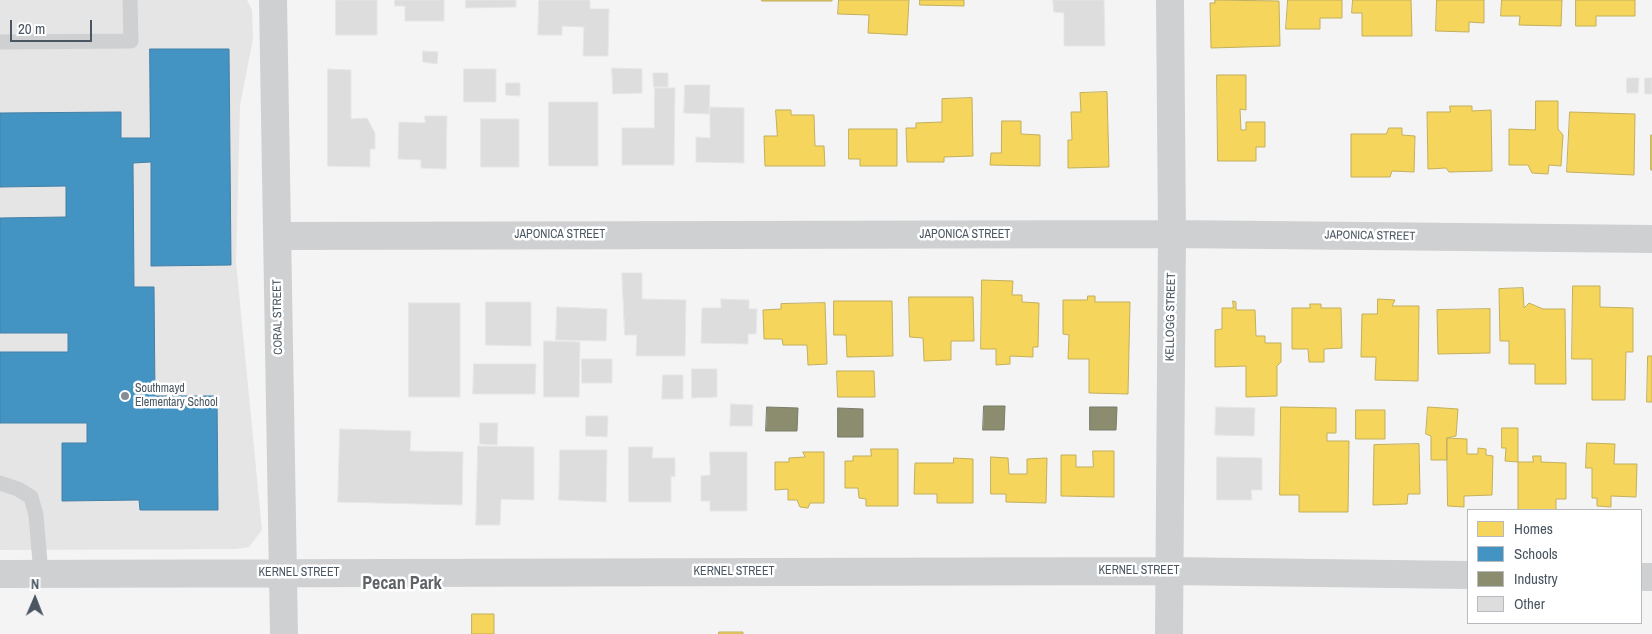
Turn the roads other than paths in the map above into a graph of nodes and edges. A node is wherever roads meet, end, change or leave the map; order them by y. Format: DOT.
graph roads {
  1 [pos="130,0"];
  2 [pos="273,0"];
  3 [pos="1170,0"];
  4 [pos="0,42"];
  5 [pos="1172,234"];
  6 [pos="277,236"];
  7 [pos="1652,239"];
  8 [pos="0,483"];
  9 [pos="1169,571"];
  10 [pos="283,573"];
  11 [pos="0,574"];
  12 [pos="41,574"];
  13 [pos="1467,575"];
  14 [pos="284,634"];
  15 [pos="1169,634"];
  1 -- 4 [label="lane"];
  2 -- 6 [label="street, CORAL STREET"];
  3 -- 5 [label="street, KELLOGG STREET"];
  5 -- 6 [label="street, JAPONICA STREET"];
  5 -- 7 [label="street, JAPONICA STREET"];
  5 -- 9 [label="street, KELLOGG STREET"];
  6 -- 10 [label="street, CORAL STREET"];
  8 -- 12 [label="lane"];
  9 -- 10 [label="street, KERNEL STREET"];
  9 -- 13 [label="street, KERNEL STREET"];
  9 -- 15 [label="street, KELLOGG STREET"];
  10 -- 12 [label="street, KERNEL STREET"];
  10 -- 14 [label="street, CORAL STREET"];
  11 -- 12 [label="street, KERNEL STREET"];
}
